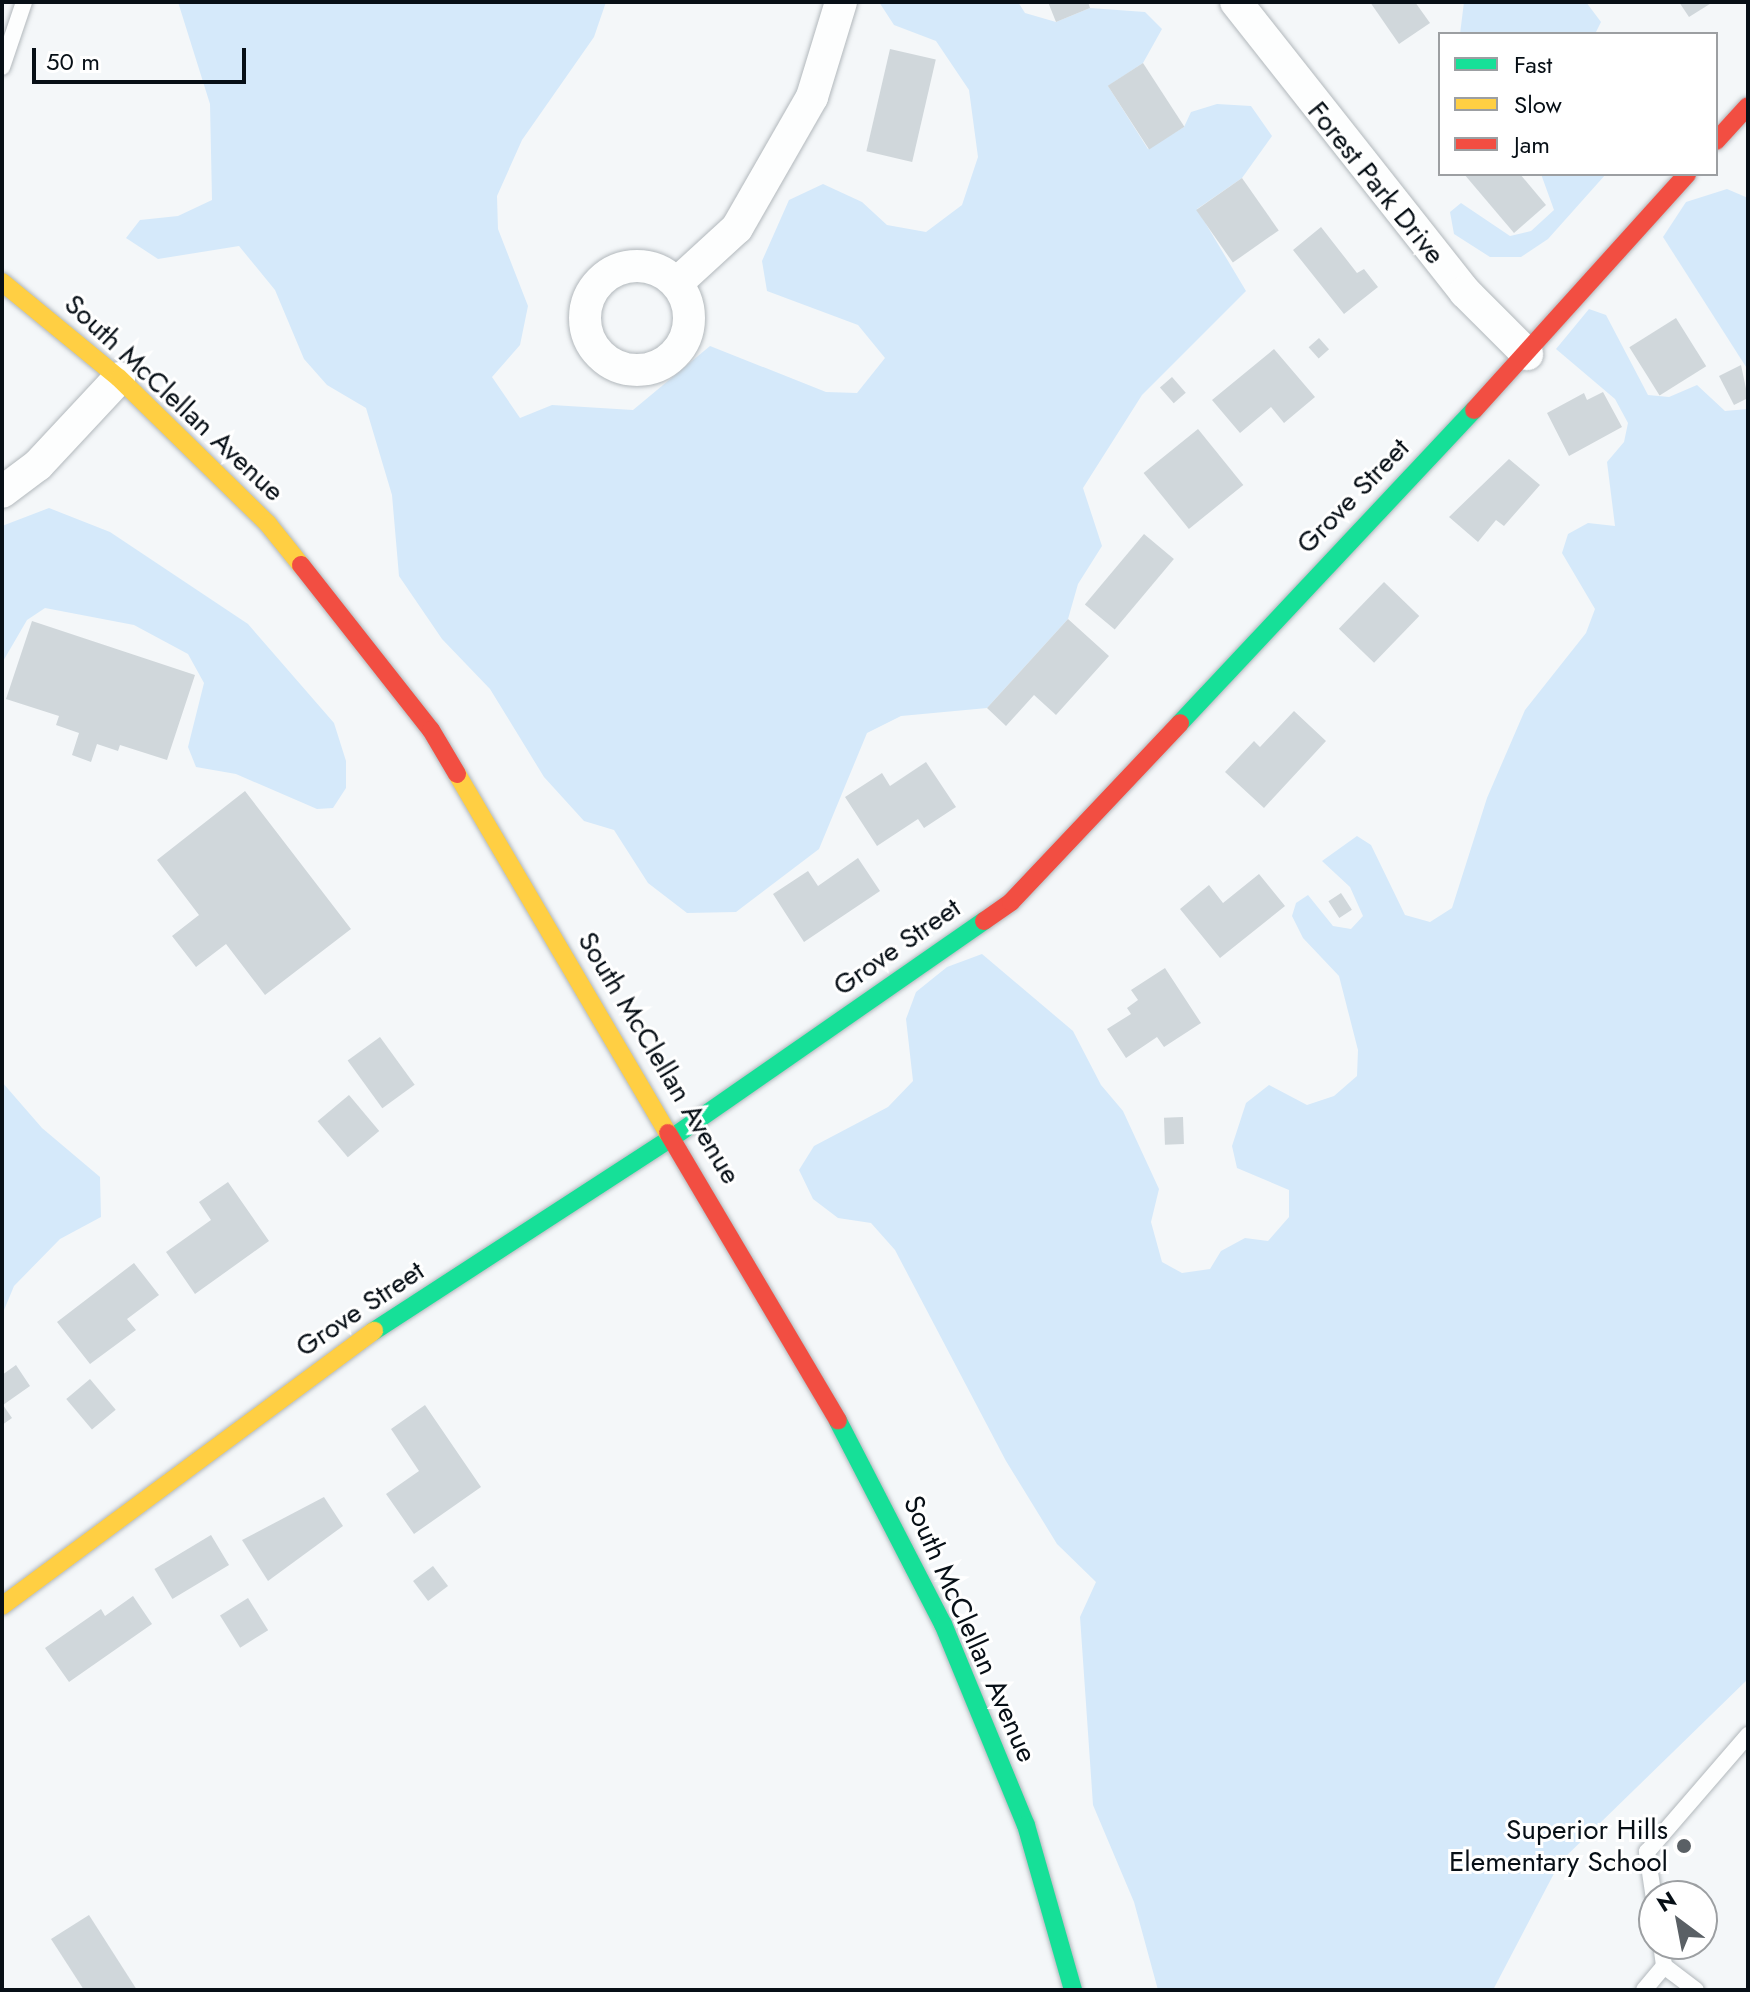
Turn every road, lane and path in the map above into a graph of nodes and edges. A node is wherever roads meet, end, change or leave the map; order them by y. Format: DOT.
graph roads {
  1 [pos="24,2"];
  2 [pos="841,2"];
  3 [pos="1236,2"];
  4 [pos="2,67"];
  5 [pos="1748,106"];
  6 [pos="1718,139"];
  7 [pos="1685,176"];
  8 [pos="2,282"];
  9 [pos="677,283"];
  10 [pos="1527,354"];
  11 [pos="119,378"];
  12 [pos="2,492"];
  13 [pos="673,1137"];
  14 [pos="2,1606"];
  15 [pos="1748,1735"];
  16 [pos="1651,1880"];
  17 [pos="1663,1960"];
  18 [pos="1664,1966"];
  19 [pos="1073,1990"];
  20 [pos="1644,1990"];
  21 [pos="1696,1990"];
  1 -- 4 [label="lane"];
  2 -- 9 [label="street"];
  3 -- 10 [label="street, Forest Park Drive"];
  5 -- 6 [label="main road"];
  7 -- 10 [label="main road, Grove Street"];
  8 -- 11 [label="main road, South McClellan Avenue"];
  10 -- 13 [label="main road, Grove Street"];
  11 -- 12 [label="street"];
  11 -- 13 [label="main road, South McClellan Avenue"];
  13 -- 14 [label="main road, Grove Street"];
  13 -- 19 [label="main road, South McClellan Avenue"];
  15 -- 16 [label="lane"];
  17 -- 18 [label="lane"];
  18 -- 20 [label="lane"];
  18 -- 21 [label="lane"];
}
